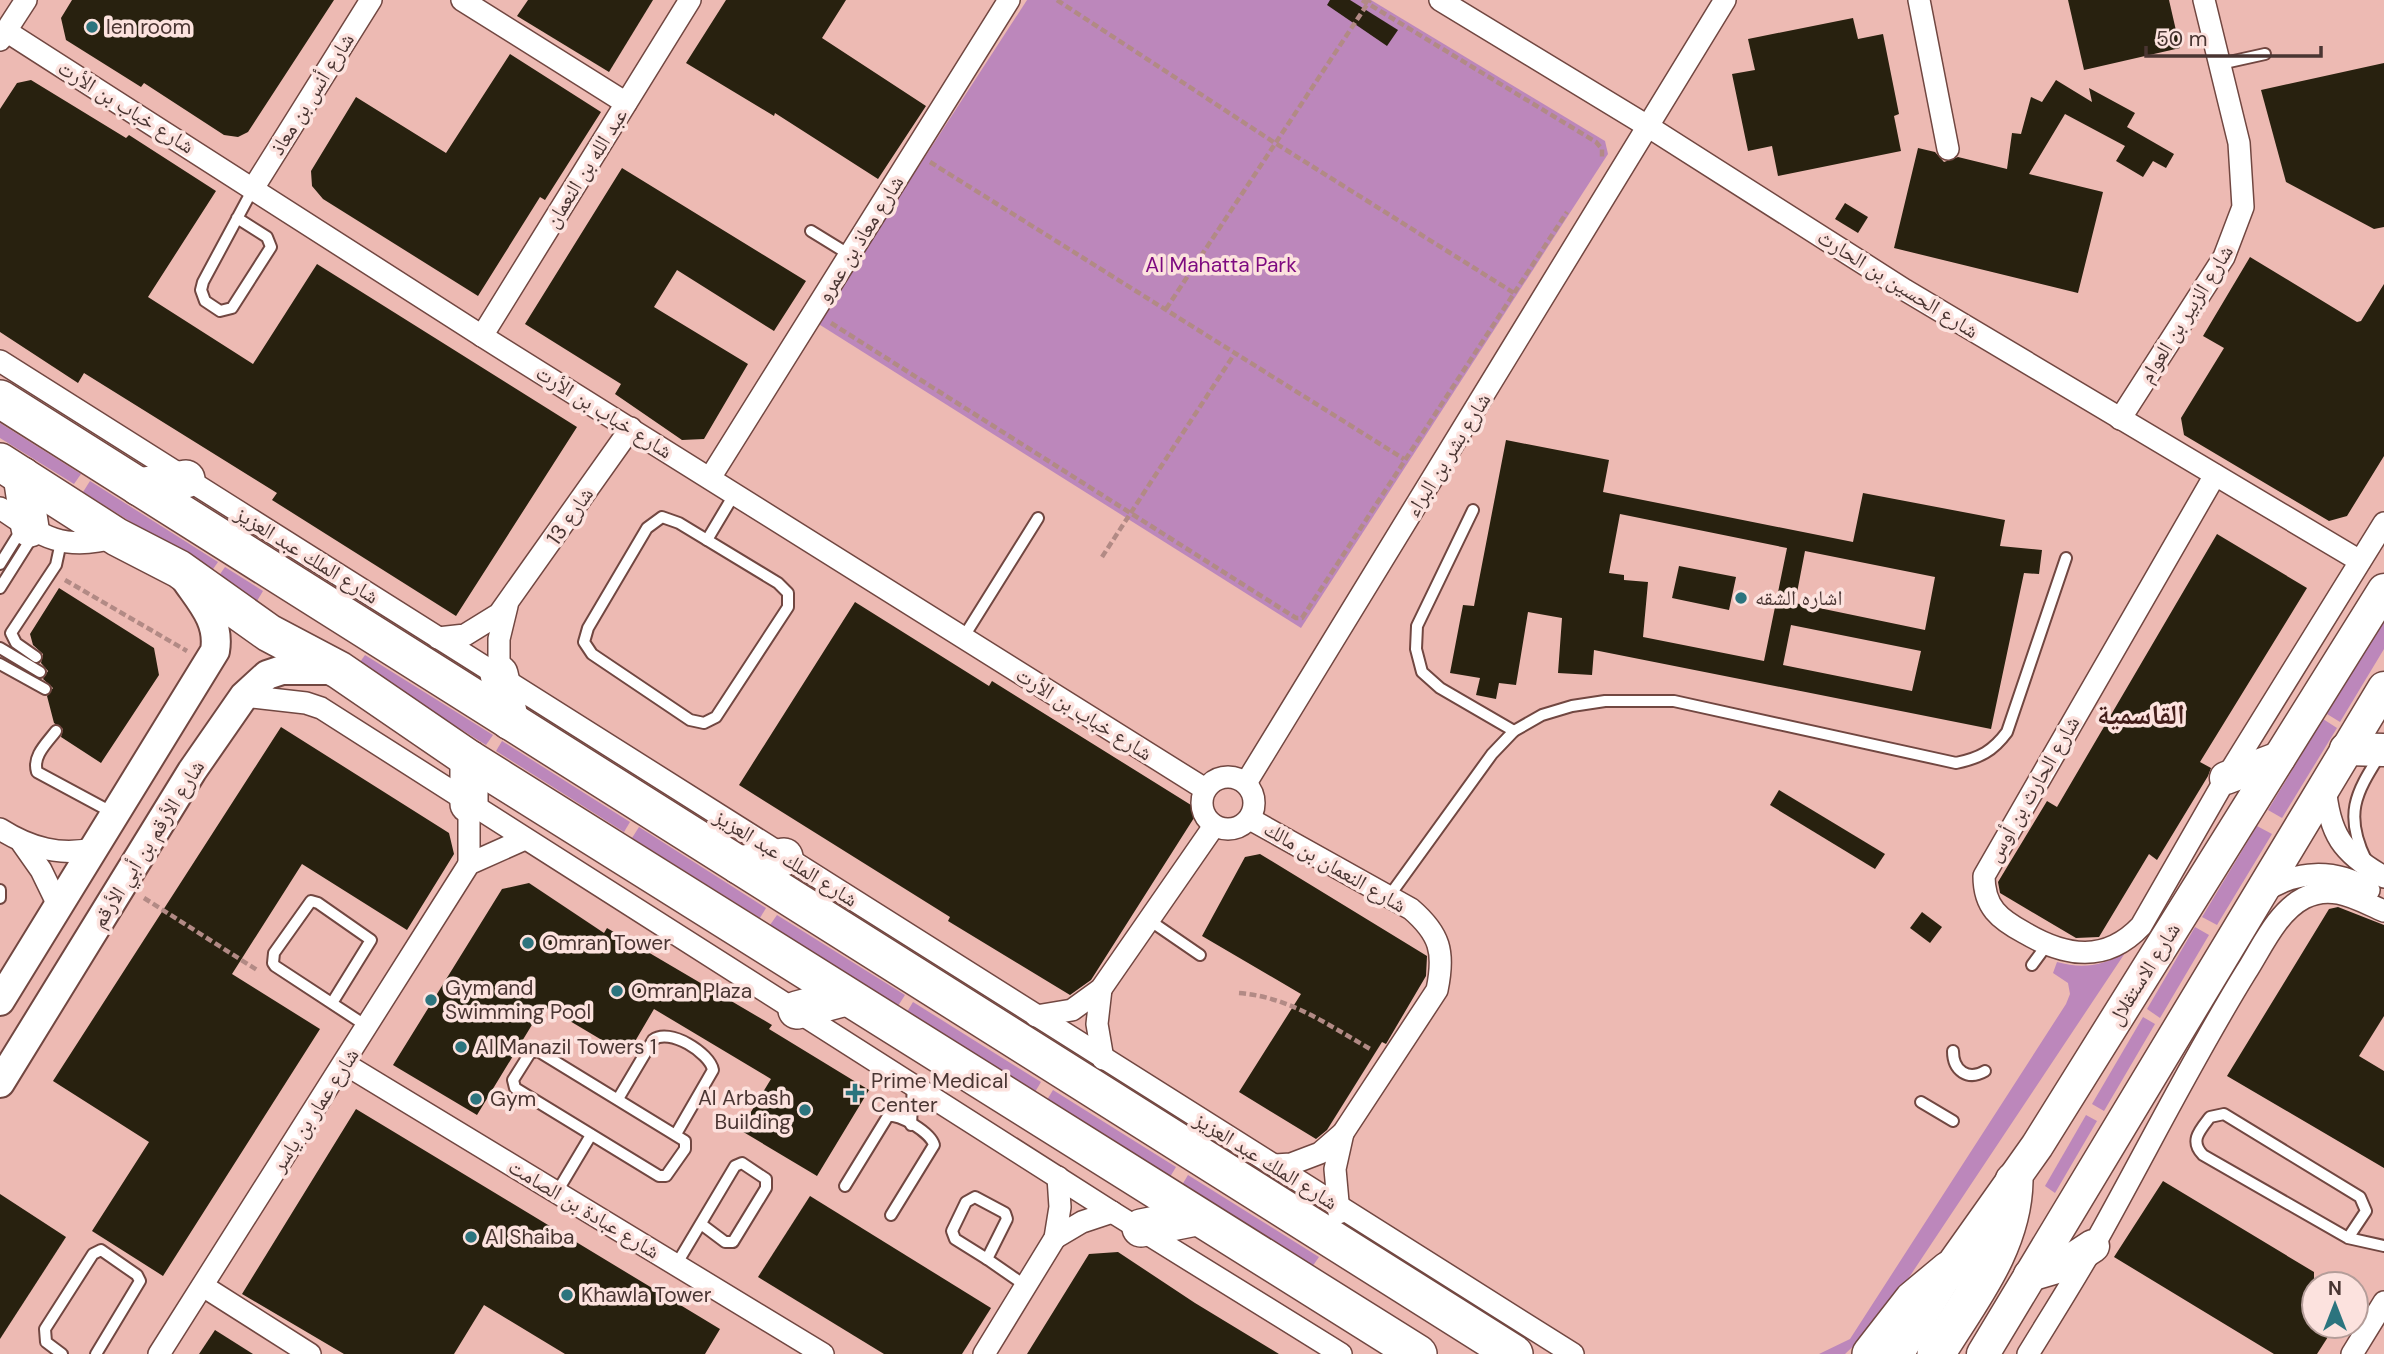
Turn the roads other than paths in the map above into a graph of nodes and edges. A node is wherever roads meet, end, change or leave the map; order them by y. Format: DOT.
graph roads {
  1 [pos="26,0"];
  2 [pos="371,0"];
  3 [pos="462,0"];
  4 [pos="690,0"];
  5 [pos="1009,0"];
  6 [pos="1440,0"];
  7 [pos="1725,0"];
  8 [pos="1919,0"];
  9 [pos="2204,0"];
  10 [pos="5,26"];
  11 [pos="2265,54"];
  12 [pos="2220,64"];
  13 [pos="626,103"];
  14 [pos="1650,127"];
  15 [pos="1948,149"];
  16 [pos="254,187"];
  17 [pos="237,218"];
  18 [pos="811,231"];
  19 [pos="850,255"];
  20 [pos="482,336"];
  21 [pos="0,361"];
  22 [pos="0,399"];
  23 [pos="2120,419"];
  24 [pos="631,428"];
  25 [pos="11,469"];
  26 [pos="2215,475"];
  27 [pos="710,478"];
  28 [pos="186,479"];
  29 [pos="139,487"];
  30 [pos="735,494"];
  31 [pos="0,508"];
  32 [pos="1473,510"];
  33 [pos="1038,518"];
  34 [pos="2384,523"];
  35 [pos="38,532"];
  36 [pos="117,537"];
  37 [pos="707,540"];
  38 [pos="2066,558"];
  39 [pos="2360,561"];
  40 [pos="0,564"];
  41 [pos="179,569"];
  42 [pos="0,588"];
  43 [pos="2384,590"];
  44 [pos="508,604"];
  45 [pos="438,638"];
  46 [pos="963,638"];
  47 [pos="0,648"];
  48 [pos="36,657"];
  49 [pos="0,663"];
  50 [pos="339,670"];
  51 [pos="40,671"];
  52 [pos="499,674"];
  53 [pos="2384,688"];
  54 [pos="45,690"];
  55 [pos="190,691"];
  56 [pos="244,696"];
  57 [pos="510,720"];
  58 [pos="56,731"];
  59 [pos="1514,732"];
  60 [pos="2346,749"];
  61 [pos="2384,749"];
  62 [pos="2279,758"];
  63 [pos="469,759"];
  64 [pos="192,771"];
  65 [pos="2226,778"];
  66 [pos="1246,783"];
  67 [pos="2324,783"];
  68 [pos="1205,789"];
  69 [pos="469,804"];
  70 [pos="117,816"];
  71 [pos="1250,818"];
  72 [pos="1214,825"];
  73 [pos="0,829"];
  74 [pos="526,839"];
  75 [pos="22,843"];
  76 [pos="96,848"];
  77 [pos="785,858"];
  78 [pos="469,864"];
  79 [pos="739,865"];
  80 [pos="2382,876"];
  81 [pos="0,890"];
  82 [pos="1390,895"];
  83 [pos="2258,897"];
  84 [pos="0,898"];
  85 [pos="2384,900"];
  86 [pos="59,907"];
  87 [pos="2384,911"];
  88 [pos="2150,914"];
  89 [pos="1149,920"];
  90 [pos="2046,946"];
  91 [pos="1200,955"];
  92 [pos="2032,965"];
  93 [pos="1101,989"];
  94 [pos="846,997"];
  95 [pos="0,1001"];
  96 [pos="332,1003"];
  97 [pos="797,1010"];
  98 [pos="1036,1016"];
  99 [pos="368,1027"];
  100 [pos="1953,1051"];
  101 [pos="1103,1059"];
  102 [pos="345,1064"];
  103 [pos="1985,1071"];
  104 [pos="0,1083"];
  105 [pos="913,1084"];
  106 [pos="618,1099"];
  107 [pos="1920,1102"];
  108 [pos="1953,1121"];
  109 [pos="911,1125"];
  110 [pos="1343,1133"];
  111 [pos="676,1134"];
  112 [pos="591,1135"];
  113 [pos="1275,1165"];
  114 [pos="1058,1177"];
  115 [pos="2014,1181"];
  116 [pos="845,1186"];
  117 [pos="556,1192"];
  118 [pos="1337,1205"];
  119 [pos="891,1215"];
  120 [pos="1196,1217"];
  121 [pos="1127,1220"];
  122 [pos="701,1224"];
  123 [pos="1055,1238"];
  124 [pos="2348,1238"];
  125 [pos="2093,1246"];
  126 [pos="2384,1246"];
  127 [pos="987,1259"];
  128 [pos="1363,1260"];
  129 [pos="676,1265"];
  130 [pos="1950,1270"];
  131 [pos="2030,1275"];
  132 [pos="203,1286"];
  133 [pos="1026,1286"];
  134 [pos="2384,1302"];
  135 [pos="62,1354"];
  136 [pos="96,1354"];
  137 [pos="159,1354"];
  138 [pos="310,1354"];
  139 [pos="823,1354"];
  140 [pos="984,1354"];
  141 [pos="1341,1354"];
  142 [pos="1418,1354"];
  143 [pos="1514,1354"];
  144 [pos="1573,1354"];
  145 [pos="1871,1354"];
  146 [pos="1897,1354"];
  147 [pos="1936,1354"];
  148 [pos="1983,1354"];
  149 [pos="2028,1354"];
  150 [pos="2352,1354"];
  1 -- 10 [label="street"];
  2 -- 16 [label="street, شارع أنس بن معاذ"];
  3 -- 13 [label="street"];
  4 -- 13 [label="street, عبد الله بن النعمان"];
  5 -- 19 [label="street, شارع معاذ بن عمرو"];
  6 -- 14 [label="street, شارع الحسين بن الحارث"];
  7 -- 14 [label="street, شارع بشر بن البراء"];
  8 -- 15 [label="street"];
  9 -- 12 [label="street, شارع الزبير بن العوام"];
  10 -- 16 [label="street, شارع خباب بن الأرت"];
  11 -- 12 [label="lane"];
  12 -- 23 [label="street, شارع الزبير بن العوام"];
  13 -- 20 [label="street, عبد الله بن النعمان"];
  14 -- 23 [label="street, شارع الحسين بن الحارث"];
  14 -- 66 [label="street, شارع بشر بن البراء"];
  16 -- 17 [label="lane"];
  16 -- 20 [label="street, شارع خباب بن الأرت"];
  17 -- 17 [label="lane"];
  18 -- 19 [label="lane"];
  19 -- 27 [label="street, شارع معاذ بن عمرو"];
  20 -- 24 [label="street, شارع خباب بن الأرت"];
  21 -- 28 [label="street, شارع الملك عبد العزيز"];
  22 -- 29 [label="highway, شارع الملك عبد العزيز"];
  23 -- 26 [label="street, شارع الحسين بن الحارث"];
  24 -- 27 [label="street, شارع خباب بن الأرت"];
  24 -- 44 [label="street, شارع 13"];
  25 -- 35 [label="highway"];
  25 -- 36 [label="highway"];
  26 -- 39 [label="street, شارع الحسين بن الحارث"];
  26 -- 90 [label="street, شارع الحارث بن أوس"];
  27 -- 30 [label="street, شارع خباب بن الأرت"];
  28 -- 29 [label="highway"];
  28 -- 45 [label="street, شارع الملك عبد العزيز"];
  29 -- 57 [label="highway, شارع الملك عبد العزيز"];
  30 -- 37 [label="lane"];
  30 -- 46 [label="street, شارع خباب بن الأرت"];
  31 -- 35 [label="street"];
  32 -- 59 [label="lane"];
  33 -- 46 [label="lane"];
  34 -- 39 [label="street, شارع الاستقلال"];
  35 -- 36 [label="street"];
  35 -- 40 [label="lane"];
  35 -- 42 [label="lane"];
  35 -- 48 [label="lane"];
  36 -- 41 [label="highway"];
  37 -- 37 [label="lane"];
  38 -- 59 [label="lane"];
  39 -- 65 [label="street, شارع الاستقلال"];
  41 -- 50 [label="highway"];
  41 -- 55 [label="street, شارع الأرقم بن أبي الأرقم"];
  43 -- 62 [label="main road, شارع الاستقلال"];
  44 -- 45 [label="street, شارع 13"];
  44 -- 52 [label="street, شارع 13"];
  45 -- 52 [label="street, شارع الملك عبد العزيز"];
  46 -- 68 [label="street, شارع خباب بن الأرت"];
  47 -- 51 [label="lane"];
  49 -- 54 [label="lane"];
  50 -- 56 [label="street, شارع الأرقم بن أبي الأرقم"];
  50 -- 63 [label="highway"];
  52 -- 57 [label="highway"];
  52 -- 77 [label="street, شارع الملك عبد العزيز"];
  53 -- 60 [label="main road"];
  55 -- 64 [label="street"];
  55 -- 70 [label="street, شارع الأرقم بن أبي الأرقم"];
  56 -- 64 [label="street, شارع الأرقم بن أبي الأرقم"];
  56 -- 69 [label="street"];
  57 -- 79 [label="highway, شارع الملك عبد العزيز"];
  58 -- 70 [label="lane"];
  59 -- 82 [label="lane"];
  60 -- 61 [label="main road"];
  60 -- 67 [label="main road"];
  61 -- 80 [label="lane"];
  62 -- 65 [label="main road"];
  62 -- 115 [label="main road, شارع الاستقلال"];
  63 -- 69 [label="highway"];
  63 -- 94 [label="highway"];
  64 -- 104 [label="street, شارع الأرقم بن أبي الأرقم"];
  65 -- 88 [label="street, شارع الاستقلال"];
  66 -- 68 [label="street"];
  66 -- 71 [label="street"];
  67 -- 80 [label="street"];
  67 -- 83 [label="main road"];
  68 -- 72 [label="street"];
  69 -- 74 [label="street"];
  69 -- 78 [label="street"];
  70 -- 76 [label="street, شارع الأرقم بن أبي الأرقم"];
  71 -- 72 [label="street"];
  71 -- 82 [label="street, شارع النعمان بن مالك"];
  72 -- 89 [label="street"];
  73 -- 75 [label="street"];
  74 -- 78 [label="street"];
  74 -- 97 [label="street"];
  75 -- 76 [label="street"];
  75 -- 86 [label="street"];
  76 -- 86 [label="street, شارع الأرقم بن أبي الأرقم"];
  77 -- 79 [label="highway"];
  77 -- 98 [label="street, شارع الملك عبد العزيز"];
  78 -- 99 [label="street, شارع عمار بن ياسر"];
  79 -- 128 [label="highway, شارع الملك عبد العزيز"];
  81 -- 84 [label="lane"];
  82 -- 110 [label="street, شارع النعمان بن مالك"];
  83 -- 85 [label="street"];
  83 -- 131 [label="main road"];
  86 -- 95 [label="street, شارع الأرقم بن أبي الأرقم"];
  87 -- 125 [label="street"];
  88 -- 90 [label="street, شارع الحارث بن أوس"];
  89 -- 91 [label="lane"];
  89 -- 93 [label="street"];
  90 -- 92 [label="lane"];
  93 -- 98 [label="street"];
  93 -- 101 [label="street"];
  94 -- 97 [label="highway"];
  94 -- 120 [label="highway"];
  96 -- 96 [label="lane"];
  96 -- 99 [label="lane"];
  97 -- 105 [label="street"];
  98 -- 101 [label="street, شارع الملك عبد العزيز"];
  99 -- 102 [label="street, شارع عمار بن ياسر"];
  100 -- 103 [label="lane"];
  101 -- 113 [label="street, شارع الملك عبد العزيز"];
  102 -- 117 [label="street, شارع عبادة بن الصامت"];
  102 -- 132 [label="street, شارع عمار بن ياسر"];
  105 -- 109 [label="lane"];
  105 -- 114 [label="street"];
  106 -- 111 [label="lane"];
  106 -- 111 [label="lane"];
  106 -- 112 [label="lane"];
  107 -- 108 [label="lane"];
  109 -- 116 [label="lane"];
  109 -- 119 [label="lane"];
  110 -- 113 [label="street, شارع النعمان بن مالك"];
  110 -- 118 [label="street, شارع النعمان بن مالك"];
  111 -- 112 [label="lane"];
  112 -- 117 [label="lane"];
  113 -- 118 [label="street, شارع الملك عبد العزيز"];
  114 -- 121 [label="street"];
  114 -- 123 [label="street"];
  115 -- 130 [label="main road, شارع الاستقلال"];
  115 -- 147 [label="highway"];
  117 -- 129 [label="street, شارع عبادة بن الصامت"];
  118 -- 128 [label="street, شارع النعمان بن مالك"];
  118 -- 144 [label="street, شارع الملك عبد العزيز"];
  120 -- 121 [label="highway"];
  120 -- 142 [label="highway"];
  121 -- 123 [label="street"];
  121 -- 141 [label="street"];
  122 -- 122 [label="lane"];
  122 -- 129 [label="lane"];
  123 -- 133 [label="street"];
  124 -- 124 [label="lane"];
  124 -- 126 [label="lane"];
  125 -- 131 [label="main road"];
  125 -- 149 [label="street"];
  127 -- 127 [label="lane"];
  127 -- 133 [label="lane"];
  128 -- 143 [label="highway, شارع الملك عبد العزيز"];
  129 -- 139 [label="street, شارع عبادة بن الصامت"];
  130 -- 145 [label="highway"];
  130 -- 146 [label="main road, شارع الاستقلال"];
  131 -- 148 [label="main road"];
  132 -- 137 [label="street, شارع عمار بن ياسر"];
  132 -- 138 [label="street"];
  133 -- 140 [label="street"];
  134 -- 150 [label="street"];
  135 -- 136 [label="lane"];
}
